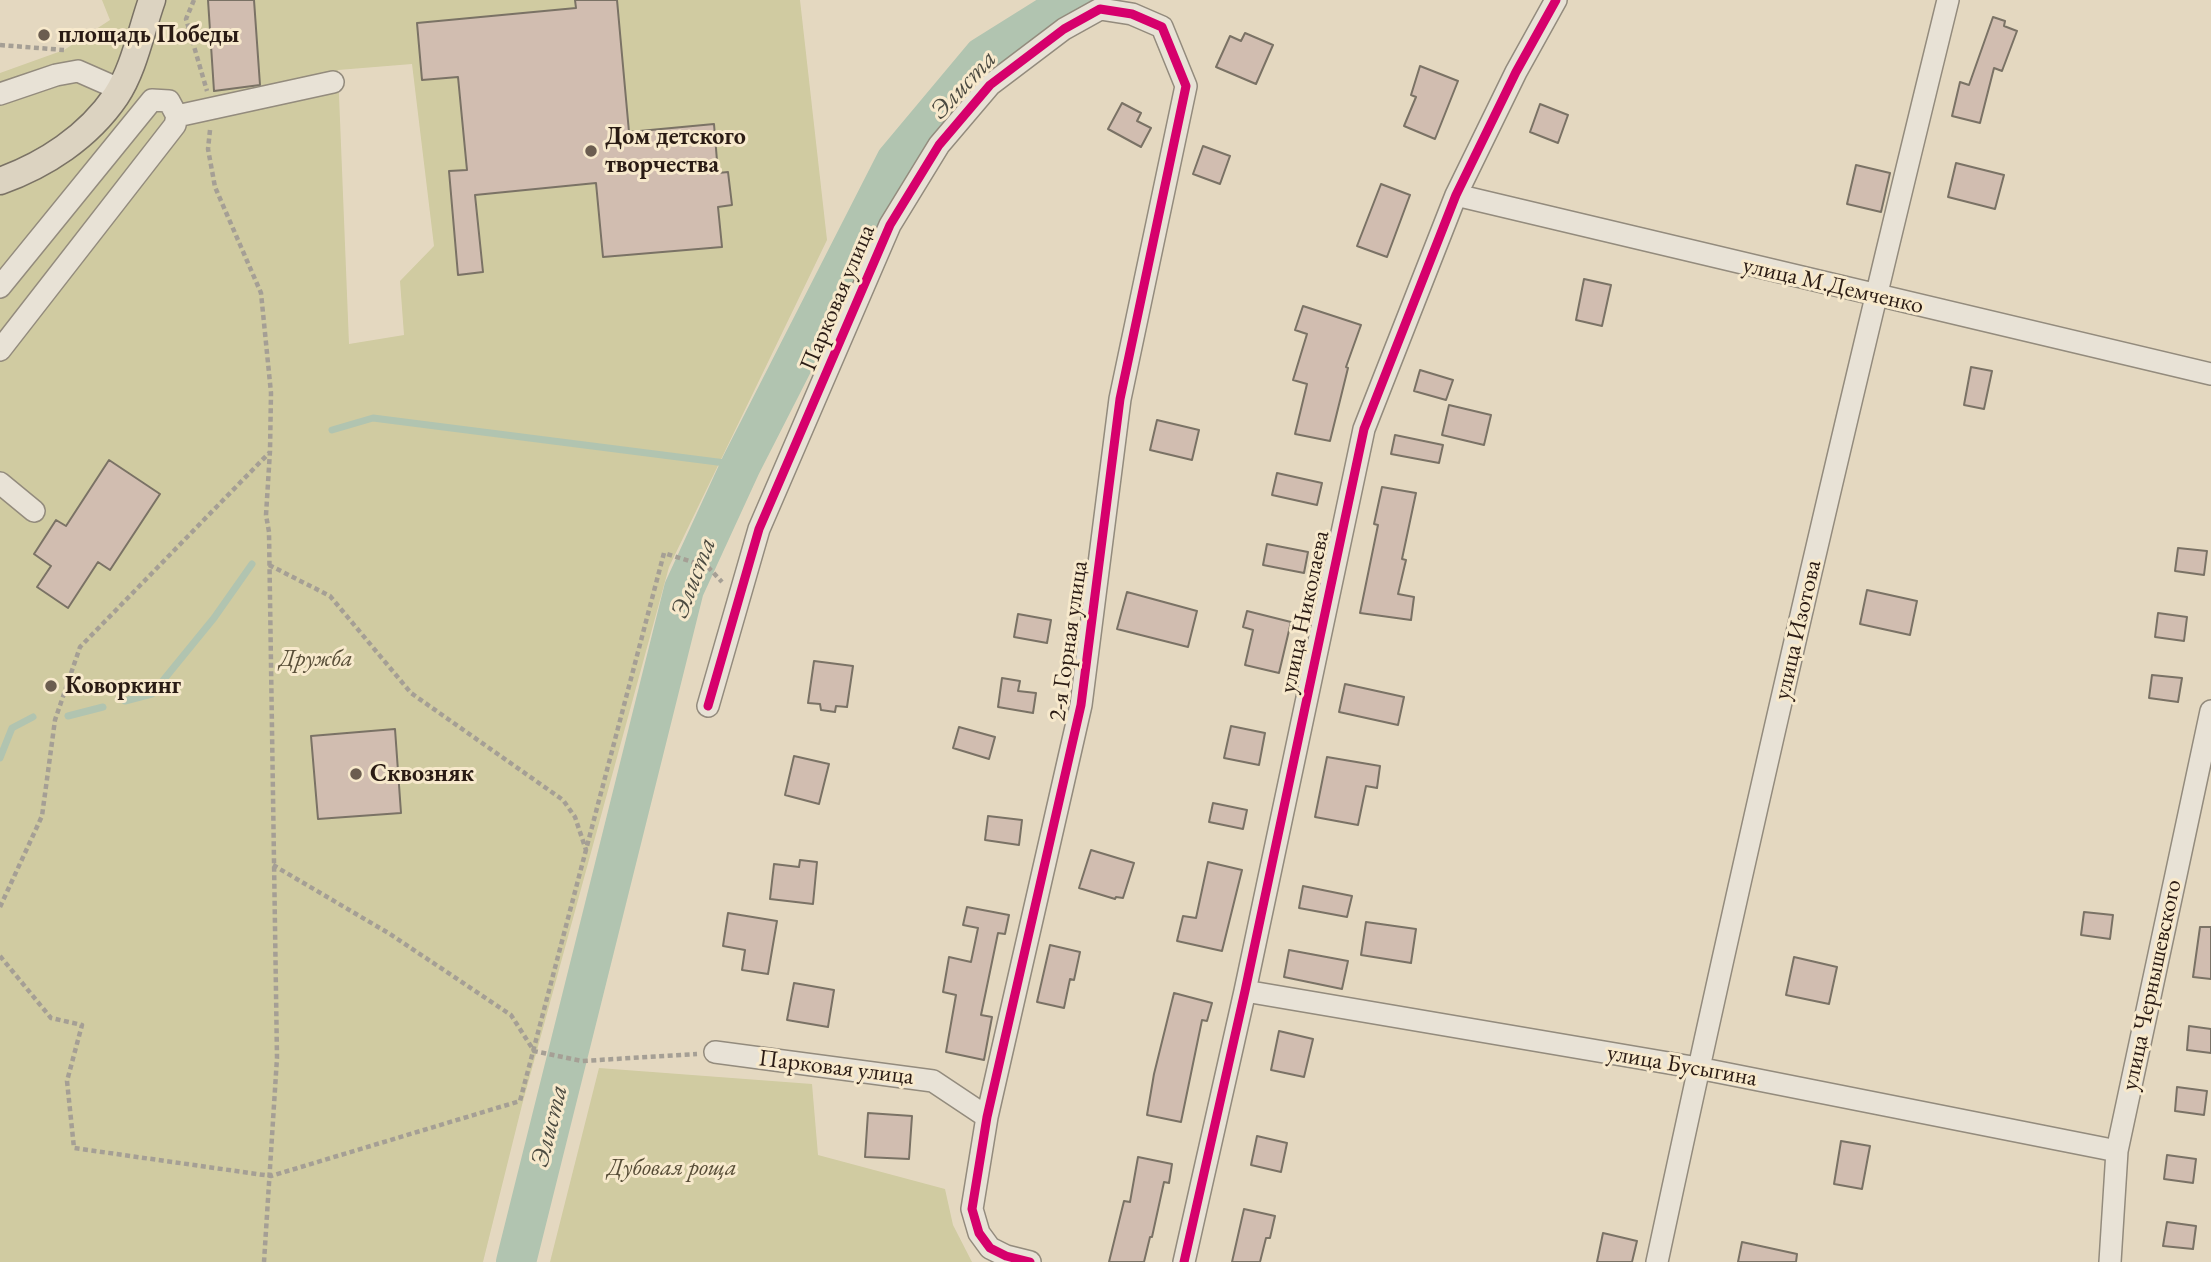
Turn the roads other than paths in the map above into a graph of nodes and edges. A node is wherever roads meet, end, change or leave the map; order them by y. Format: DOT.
graph roads {
  1 [pos="152,0"];
  2 [pos="1556,0"];
  3 [pos="1948,0"];
  4 [pos="1132,14"];
  5 [pos="333,82"];
  6 [pos="119,89"];
  7 [pos="0,93"];
  8 [pos="177,116"];
  9 [pos="0,181"];
  10 [pos="1456,195"];
  11 [pos="0,287"];
  12 [pos="1875,296"];
  13 [pos="0,349"];
  14 [pos="2211,374"];
  15 [pos="0,483"];
  16 [pos="34,511"];
  17 [pos="708,706"];
  18 [pos="2211,711"];
  19 [pos="1245,992"];
  20 [pos="715,1052"];
  21 [pos="1698,1068"];
  22 [pos="987,1117"];
  23 [pos="2117,1151"];
  24 [pos="1030,1262"];
  25 [pos="1184,1262"];
  26 [pos="1657,1262"];
  27 [pos="2110,1262"];
  1 -- 6 [label="main road"];
  2 -- 10 [label="street, улица Николаева"];
  3 -- 12 [label="street, улица Изотова"];
  4 -- 17 [label="street, Парковая улица"];
  4 -- 22 [label="street, 2-я Горная улица"];
  5 -- 8 [label="street"];
  6 -- 7 [label="street"];
  6 -- 9 [label="main road"];
  8 -- 11 [label="street"];
  8 -- 13 [label="street"];
  10 -- 12 [label="street, улица М.Демченко"];
  10 -- 19 [label="street, улица Николаева"];
  12 -- 14 [label="street, улица М.Демченко"];
  12 -- 21 [label="street, улица Изотова"];
  15 -- 16 [label="street"];
  18 -- 23 [label="street, улица Чернышевского"];
  19 -- 21 [label="street, улица Бусыгина"];
  19 -- 25 [label="street, улица Николаева"];
  20 -- 22 [label="street, Парковая улица"];
  21 -- 23 [label="street, улица Бусыгина"];
  21 -- 26 [label="street, улица Изотова"];
  22 -- 24 [label="street, 2-я Горная улица"];
  23 -- 27 [label="street, улица Чернышевского"];
}
